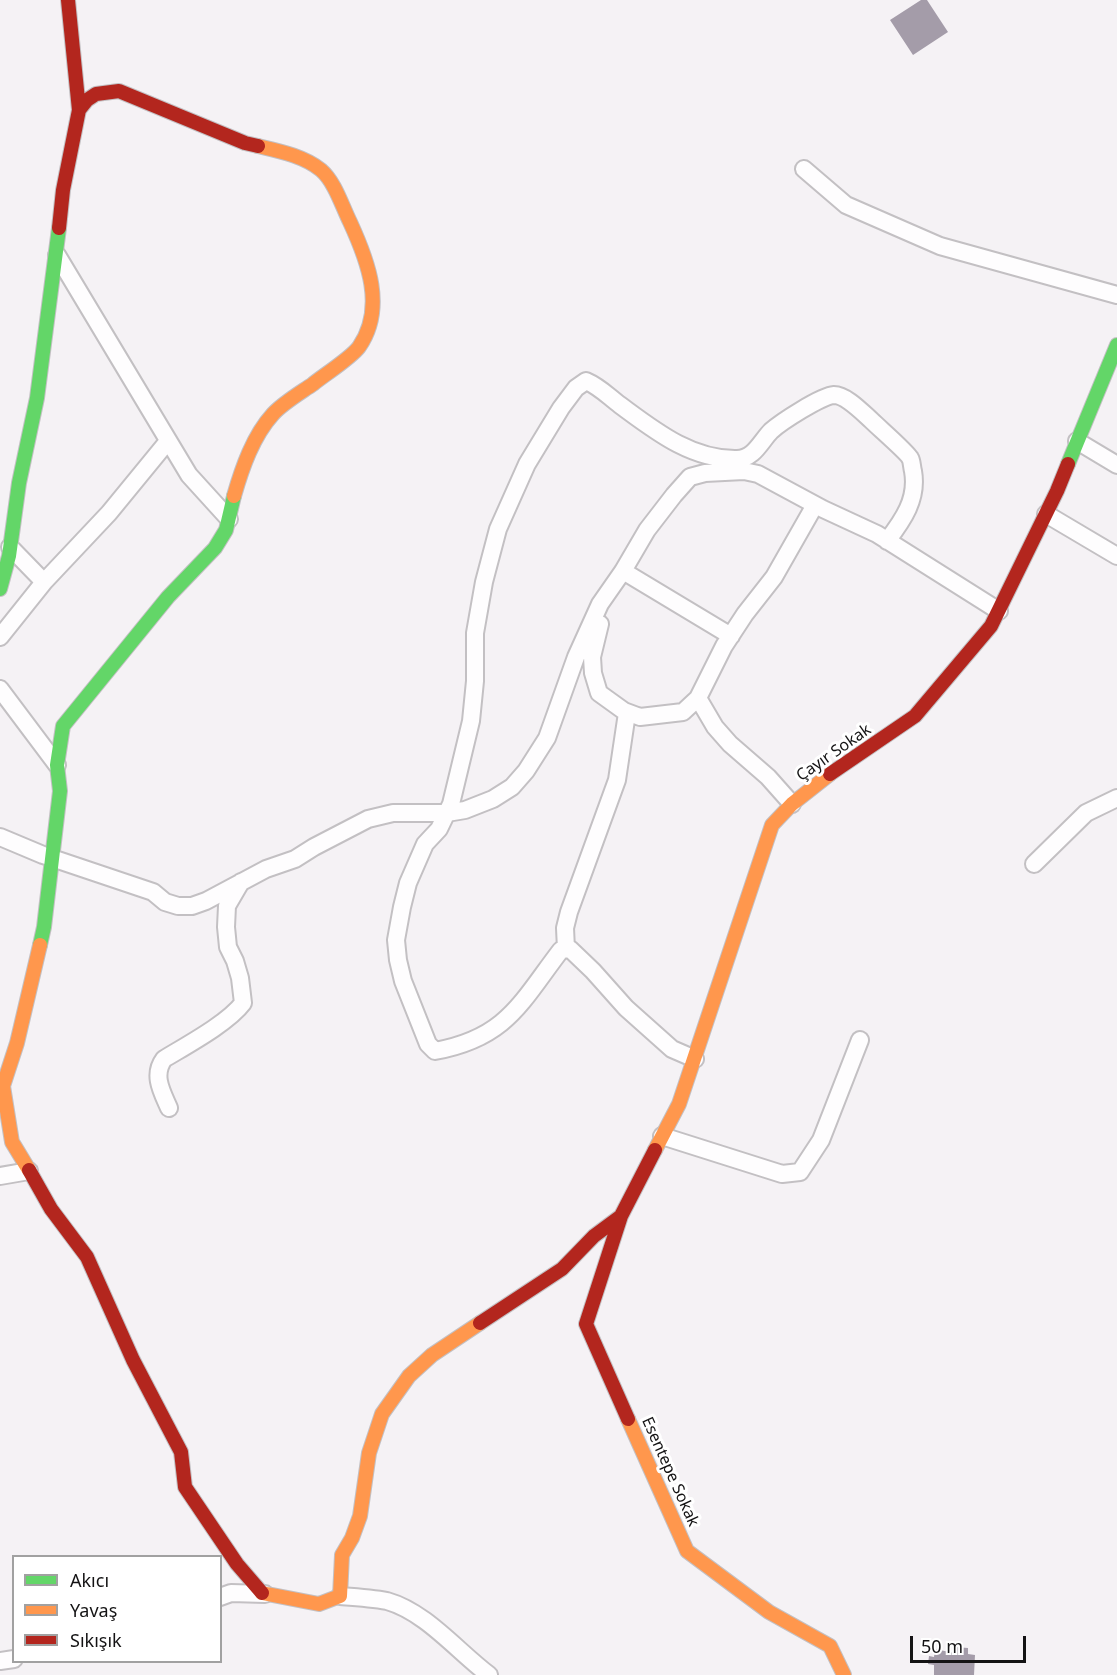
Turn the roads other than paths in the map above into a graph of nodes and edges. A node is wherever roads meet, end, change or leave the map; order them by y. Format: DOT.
graph roads {
  1 [pos="68,0"];
  2 [pos="79,110"];
  3 [pos="804,169"];
  4 [pos="57,255"];
  5 [pos="1117,295"];
  6 [pos="1117,345"];
  7 [pos="168,441"];
  8 [pos="1077,441"];
  9 [pos="1117,465"];
  10 [pos="815,505"];
  11 [pos="1046,514"];
  12 [pos="229,519"];
  13 [pos="887,541"];
  14 [pos="10,547"];
  15 [pos="1117,556"];
  16 [pos="623,571"];
  17 [pos="44,582"];
  18 [pos="612,587"];
  19 [pos="0,589"];
  20 [pos="999,611"];
  21 [pos="731,636"];
  22 [pos="0,637"];
  23 [pos="0,689"];
  24 [pos="698,698"];
  25 [pos="627,713"];
  26 [pos="57,765"];
  27 [pos="1117,798"];
  28 [pos="792,804"];
  29 [pos="447,813"];
  30 [pos="0,837"];
  31 [pos="52,858"];
  32 [pos="1034,864"];
  33 [pos="241,881"];
  34 [pos="566,949"];
  35 [pos="860,1040"];
  36 [pos="695,1059"];
  37 [pos="170,1108"];
  38 [pos="662,1136"];
  39 [pos="29,1171"];
  40 [pos="0,1176"];
  41 [pos="621,1216"];
  42 [pos="265,1594"];
  43 [pos="222,1596"];
  44 [pos="340,1596"];
  45 [pos="489,1675"];
  46 [pos="844,1675"];
  1 -- 2 [label="street"];
  2 -- 4 [label="street"];
  2 -- 12 [label="street"];
  3 -- 5 [label="street"];
  4 -- 7 [label="street"];
  4 -- 14 [label="street"];
  6 -- 8 [label="street, Çayır Sokak"];
  7 -- 12 [label="street"];
  7 -- 17 [label="street"];
  8 -- 9 [label="street"];
  8 -- 11 [label="street, Çayır Sokak"];
  10 -- 13 [label="street"];
  10 -- 16 [label="street"];
  10 -- 21 [label="street"];
  11 -- 15 [label="street"];
  11 -- 20 [label="street, Çayır Sokak"];
  12 -- 26 [label="street"];
  13 -- 20 [label="street"];
  13 -- 29 [label="street"];
  14 -- 17 [label="street"];
  14 -- 19 [label="street"];
  16 -- 18 [label="street"];
  16 -- 21 [label="street"];
  17 -- 22 [label="street"];
  18 -- 25 [label="street"];
  18 -- 29 [label="street"];
  20 -- 28 [label="street, Çayır Sokak"];
  21 -- 24 [label="street"];
  23 -- 26 [label="street"];
  24 -- 25 [label="street"];
  24 -- 28 [label="street"];
  25 -- 34 [label="street"];
  26 -- 31 [label="street"];
  27 -- 32 [label="street"];
  28 -- 36 [label="street, Çayır Sokak"];
  29 -- 33 [label="street"];
  29 -- 34 [label="street"];
  30 -- 31 [label="street"];
  31 -- 33 [label="street"];
  31 -- 39 [label="street"];
  33 -- 37 [label="street"];
  34 -- 36 [label="street"];
  35 -- 38 [label="street"];
  36 -- 38 [label="street, Çayır Sokak"];
  38 -- 41 [label="street, Çayır Sokak"];
  39 -- 40 [label="street"];
  39 -- 42 [label="street"];
  41 -- 44 [label="street"];
  41 -- 46 [label="street, Esentepe Sokak"];
  42 -- 43 [label="street"];
  42 -- 44 [label="street"];
  44 -- 45 [label="street"];
}
